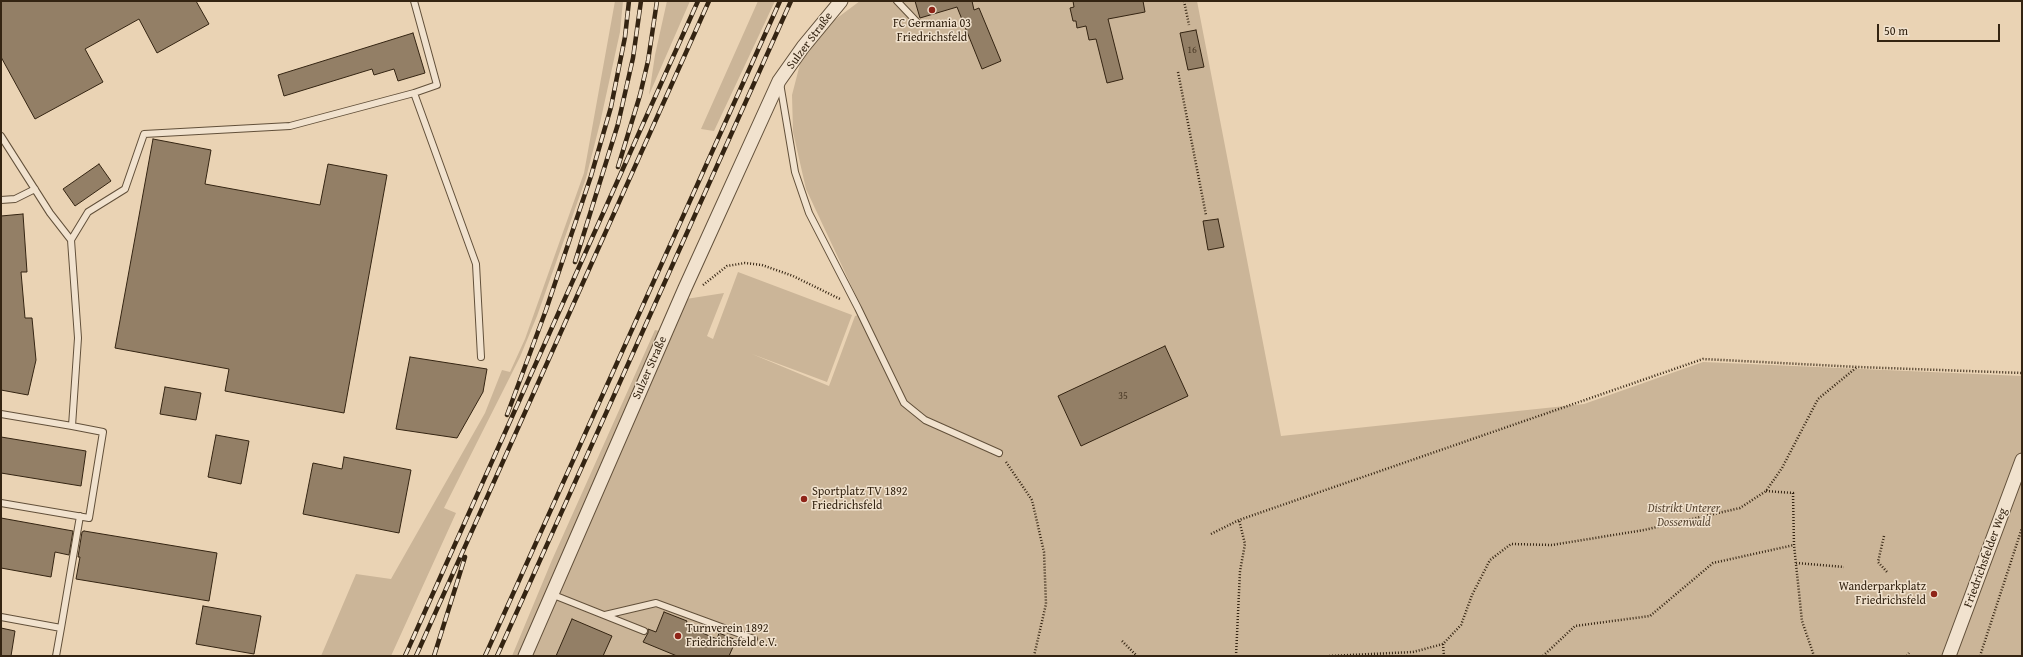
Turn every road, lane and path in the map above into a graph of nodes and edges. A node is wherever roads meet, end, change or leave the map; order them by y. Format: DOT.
graph roads {
  1 [pos="414,1"];
  2 [pos="841,1"];
  3 [pos="898,1"];
  4 [pos="1184,1"];
  5 [pos="916,21"];
  6 [pos="1189,25"];
  7 [pos="1178,72"];
  8 [pos="779,81"];
  9 [pos="414,93"];
  10 [pos="1,136"];
  11 [pos="35,189"];
  12 [pos="1,200"];
  13 [pos="1206,215"];
  14 [pos="71,240"];
  15 [pos="685,288"];
  16 [pos="858,308"];
  17 [pos="481,357"];
  18 [pos="1858,367"];
  19 [pos="2022,373"];
  20 [pos="1,414"];
  21 [pos="72,426"];
  22 [pos="1000,453"];
  23 [pos="2022,460"];
  24 [pos="1766,491"];
  25 [pos="1,502"];
  26 [pos="80,516"];
  27 [pos="1239,520"];
  28 [pos="2022,528"];
  29 [pos="1212,534"];
  30 [pos="1884,536"];
  31 [pos="1794,545"];
  32 [pos="1796,563"];
  33 [pos="1844,567"];
  34 [pos="1887,572"];
  35 [pos="551,594"];
  36 [pos="605,615"];
  37 [pos="1,617"];
  38 [pos="61,628"];
  39 [pos="644,631"];
  40 [pos="754,639"];
  41 [pos="1122,641"];
  42 [pos="1443,644"];
  43 [pos="56,656"];
  44 [pos="525,656"];
  45 [pos="1034,656"];
  46 [pos="1137,656"];
  47 [pos="1236,656"];
  48 [pos="1328,656"];
  49 [pos="1444,656"];
  50 [pos="1543,656"];
  51 [pos="1814,656"];
  52 [pos="1949,656"];
  53 [pos="1980,656"];
  1 -- 9 [label="lane"];
  2 -- 8 [label="street, Sulzer Straße"];
  3 -- 5 [label="lane"];
  4 -- 6 [label="path"];
  7 -- 13 [label="path"];
  8 -- 15 [label="street, Sulzer Straße"];
  8 -- 16 [label="lane, Sulzer Straße"];
  9 -- 14 [label="lane"];
  9 -- 17 [label="lane"];
  10 -- 11 [label="lane"];
  11 -- 12 [label="lane"];
  11 -- 14 [label="lane"];
  14 -- 21 [label="lane"];
  15 -- 16 [label="path"];
  15 -- 35 [label="street, Sulzer Straße"];
  16 -- 22 [label="lane, Sulzer Straße"];
  18 -- 19 [label="path"];
  18 -- 24 [label="path"];
  18 -- 27 [label="path"];
  20 -- 21 [label="lane"];
  21 -- 26 [label="lane"];
  22 -- 45 [label="path"];
  23 -- 52 [label="street, Friedrichsfelder Weg"];
  24 -- 31 [label="path"];
  24 -- 42 [label="path"];
  25 -- 26 [label="lane"];
  26 -- 38 [label="lane"];
  27 -- 29 [label="path"];
  27 -- 47 [label="path"];
  28 -- 53 [label="path"];
  30 -- 34 [label="path"];
  31 -- 32 [label="path"];
  31 -- 50 [label="path"];
  32 -- 33 [label="path"];
  32 -- 51 [label="path"];
  35 -- 36 [label="lane"];
  35 -- 44 [label="street, Sulzer Straße"];
  36 -- 39 [label="lane"];
  36 -- 40 [label="lane"];
  37 -- 38 [label="lane"];
  38 -- 43 [label="lane"];
  41 -- 46 [label="path"];
  42 -- 48 [label="path"];
  42 -- 49 [label="path"];
}
